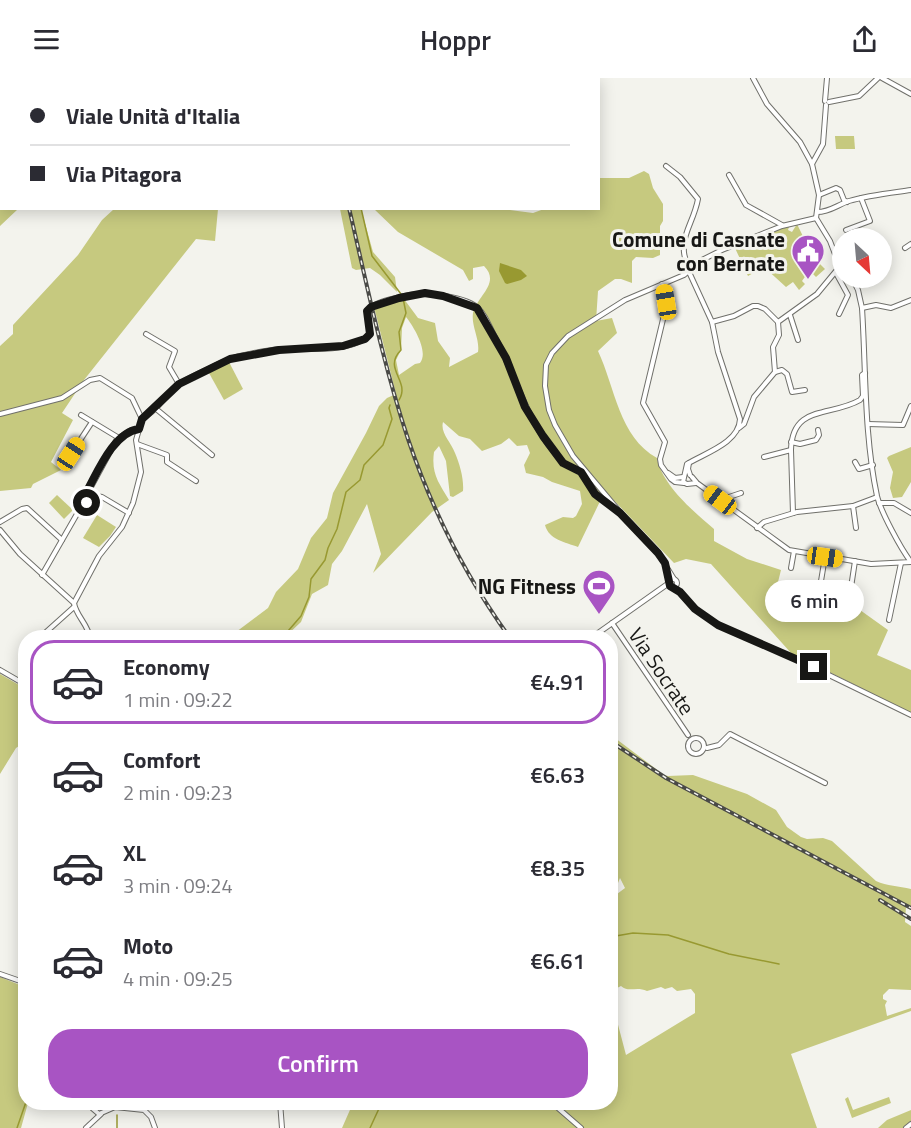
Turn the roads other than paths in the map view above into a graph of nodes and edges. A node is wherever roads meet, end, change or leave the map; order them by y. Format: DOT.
graph roads {
  1 [pos="753,78"];
  2 [pos="827,78"];
  3 [pos="880,78"];
  4 [pos="911,94"];
  5 [pos="827,103"];
  6 [pos="812,164"];
  7 [pos="666,166"];
  8 [pos="729,175"];
  9 [pos="911,190"];
  10 [pos="819,195"];
  11 [pos="861,198"];
  12 [pos="847,202"];
  13 [pos="817,212"];
  14 [pos="816,218"];
  15 [pos="782,226"];
  16 [pos="851,228"];
  17 [pos="911,244"];
  18 [pos="832,248"];
  19 [pos="905,248"];
  20 [pos="690,271"];
  21 [pos="832,277"];
  22 [pos="662,284"];
  23 [pos="844,288"];
  24 [pos="857,288"];
  25 [pos="911,300"];
  26 [pos="862,308"];
  27 [pos="839,314"];
  28 [pos="790,315"];
  29 [pos="712,322"];
  30 [pos="778,322"];
  31 [pos="146,334"];
  32 [pos="798,340"];
  33 [pos="775,372"];
  34 [pos="866,373"];
  35 [pos="179,384"];
  36 [pos="806,390"];
  37 [pos="911,406"];
  38 [pos="155,408"];
  39 [pos="0,414"];
  40 [pos="81,415"];
  41 [pos="142,419"];
  42 [pos="92,422"];
  43 [pos="868,424"];
  44 [pos="739,428"];
  45 [pos="139,429"];
  46 [pos="818,430"];
  47 [pos="119,438"];
  48 [pos="791,442"];
  49 [pos="137,444"];
  50 [pos="791,450"];
  51 [pos="71,454"];
  52 [pos="212,455"];
  53 [pos="764,457"];
  54 [pos="577,462"];
  55 [pos="855,462"];
  56 [pos="690,463"];
  57 [pos="873,465"];
  58 [pos="665,471"];
  59 [pos="581,472"];
  60 [pos="684,476"];
  61 [pos="691,476"];
  62 [pos="196,481"];
  63 [pos="684,483"];
  64 [pos="691,483"];
  65 [pos="697,483"];
  66 [pos="598,487"];
  67 [pos="593,490"];
  68 [pos="602,492"];
  69 [pos="741,493"];
  70 [pos="598,496"];
  71 [pos="877,496"];
  72 [pos="89,499"];
  73 [pos="720,500"];
  74 [pos="879,503"];
  75 [pos="910,505"];
  76 [pos="853,506"];
  77 [pos="909,512"];
  78 [pos="129,513"];
  79 [pos="620,513"];
  80 [pos="793,513"];
  81 [pos="0,522"];
  82 [pos="758,528"];
  83 [pos="856,528"];
  84 [pos="0,530"];
  85 [pos="62,540"];
  86 [pos="794,551"];
  87 [pos="825,557"];
  88 [pos="855,561"];
  89 [pos="911,562"];
  90 [pos="900,563"];
  91 [pos="791,568"];
  92 [pos="42,575"];
  93 [pos="672,584"];
  94 [pos="820,587"];
  95 [pos="850,594"];
  96 [pos="74,605"];
  97 [pos="889,620"];
  98 [pos="612,623"];
  99 [pos="48,630"];
  100 [pos="88,630"];
  101 [pos="602,630"];
  102 [pos="617,630"];
  103 [pos="618,632"];
  104 [pos="0,670"];
  105 [pos="18,680"];
  106 [pos="911,715"];
  107 [pos="688,735"];
  108 [pos="694,739"];
  109 [pos="689,742"];
  110 [pos="703,743"];
  111 [pos="708,748"];
  112 [pos="702,751"];
  113 [pos="825,783"];
  114 [pos="0,974"];
  115 [pos="18,981"];
  116 [pos="90,1110"];
  117 [pos="95,1110"];
  118 [pos="105,1110"];
  119 [pos="144,1110"];
  120 [pos="281,1110"];
  121 [pos="560,1110"];
  122 [pos="102,1114"];
  123 [pos="911,1124"];
  124 [pos="282,1126"];
  125 [pos="86,1127"];
  126 [pos="155,1128"];
  127 [pos="289,1128"];
  128 [pos="581,1128"];
  129 [pos="906,1128"];
  1 -- 6 [label="street"];
  2 -- 5 [label="street"];
  3 -- 4 [label="street"];
  3 -- 5 [label="street"];
  5 -- 6 [label="street"];
  6 -- 10 [label="street"];
  7 -- 20 [label="street"];
  8 -- 15 [label="street"];
  9 -- 11 [label="street"];
  10 -- 12 [label="street"];
  10 -- 13 [label="street"];
  11 -- 12 [label="street"];
  11 -- 16 [label="street"];
  12 -- 13 [label="street"];
  13 -- 14 [label="street"];
  14 -- 15 [label="street"];
  14 -- 18 [label="street"];
  15 -- 20 [label="street"];
  17 -- 19 [label="street"];
  20 -- 22 [label="street"];
  20 -- 29 [label="street"];
  21 -- 28 [label="street"];
  22 -- 54 [label="street"];
  22 -- 58 [label="street"];
  23 -- 27 [label="street"];
  24 -- 26 [label="street"];
  25 -- 26 [label="street"];
  26 -- 34 [label="street"];
  28 -- 30 [label="street"];
  28 -- 32 [label="street"];
  29 -- 30 [label="street"];
  29 -- 44 [label="street"];
  30 -- 33 [label="street"];
  31 -- 35 [label="street"];
  33 -- 36 [label="street"];
  33 -- 44 [label="street"];
  34 -- 43 [label="street"];
  34 -- 48 [label="street"];
  35 -- 38 [label="street"];
  35 -- 59 [label="street"];
  37 -- 43 [label="street"];
  38 -- 41 [label="street"];
  38 -- 52 [label="street"];
  39 -- 41 [label="street"];
  40 -- 42 [label="street"];
  41 -- 45 [label="street"];
  42 -- 47 [label="street"];
  42 -- 51 [label="street"];
  43 -- 57 [label="street"];
  44 -- 56 [label="street"];
  45 -- 47 [label="street"];
  45 -- 49 [label="street"];
  46 -- 48 [label="street"];
  47 -- 72 [label="street"];
  48 -- 50 [label="street"];
  49 -- 62 [label="street"];
  49 -- 78 [label="street"];
  50 -- 53 [label="street"];
  50 -- 80 [label="street"];
  54 -- 59 [label="street"];
  54 -- 66 [label="street"];
  55 -- 57 [label="street"];
  56 -- 60 [label="street"];
  56 -- 61 [label="street"];
  57 -- 71 [label="street"];
  58 -- 60 [label="street"];
  58 -- 63 [label="street"];
  59 -- 67 [label="street"];
  60 -- 61 [label="street"];
  60 -- 63 [label="street"];
  61 -- 64 [label="street"];
  61 -- 65 [label="street"];
  63 -- 64 [label="street"];
  64 -- 65 [label="street"];
  65 -- 73 [label="street"];
  66 -- 67 [label="street"];
  66 -- 68 [label="street"];
  67 -- 70 [label="street"];
  68 -- 70 [label="street"];
  68 -- 79 [label="street"];
  69 -- 73 [label="street"];
  70 -- 79 [label="street"];
  71 -- 74 [label="street"];
  71 -- 76 [label="street"];
  72 -- 78 [label="street"];
  72 -- 85 [label="street"];
  73 -- 82 [label="street"];
  74 -- 77 [label="street"];
  74 -- 89 [label="street"];
  75 -- 77 [label="street"];
  76 -- 80 [label="street"];
  76 -- 83 [label="street"];
  78 -- 96 [label="street"];
  79 -- 93 [label="street"];
  80 -- 82 [label="street"];
  81 -- 85 [label="street"];
  82 -- 86 [label="street"];
  84 -- 92 [label="street"];
  85 -- 92 [label="street"];
  86 -- 87 [label="street"];
  86 -- 91 [label="street"];
  87 -- 88 [label="street"];
  87 -- 94 [label="street"];
  88 -- 90 [label="street"];
  88 -- 95 [label="street"];
  89 -- 90 [label="street"];
  90 -- 97 [label="street"];
  92 -- 96 [label="street"];
  93 -- 98 [label="street, Via Socrate"];
  93 -- 106 [label="street"];
  96 -- 99 [label="street"];
  96 -- 100 [label="street"];
  98 -- 101 [label="street, Via Socrate"];
  98 -- 102 [label="street, Via Socrate"];
  103 -- 107 [label="street, Via Socrate"];
  104 -- 105 [label="street"];
  107 -- 108 [label="street"];
  107 -- 109 [label="street"];
  108 -- 109 [label="street"];
  108 -- 110 [label="street"];
  109 -- 112 [label="street"];
  110 -- 111 [label="street"];
  110 -- 112 [label="street"];
  111 -- 112 [label="street"];
  111 -- 113 [label="street"];
  114 -- 115 [label="street"];
  116 -- 125 [label="street"];
  117 -- 122 [label="street"];
  118 -- 122 [label="street"];
  119 -- 126 [label="street"];
  120 -- 124 [label="street"];
  121 -- 128 [label="street"];
  122 -- 125 [label="street"];
  123 -- 129 [label="street"];
  124 -- 127 [label="street"];
}
